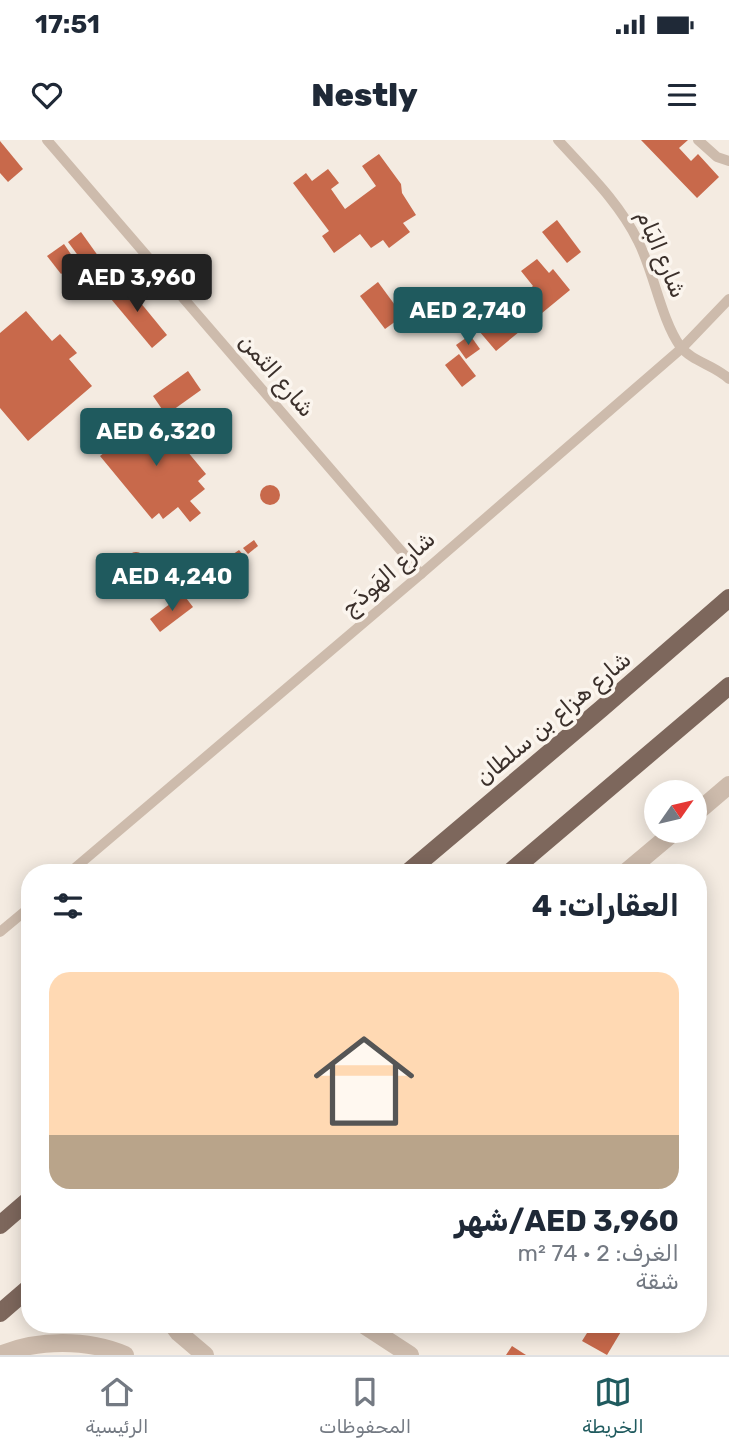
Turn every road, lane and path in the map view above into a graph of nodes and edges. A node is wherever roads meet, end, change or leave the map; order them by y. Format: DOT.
graph roads {
  1 [pos="47,140"];
  2 [pos="558,140"];
  3 [pos="698,140"];
  4 [pos="729,161"];
  5 [pos="729,299"];
  6 [pos="682,348"];
  7 [pos="729,379"];
  8 [pos="421,574"];
  9 [pos="729,598"];
  10 [pos="729,686"];
  11 [pos="729,785"];
  12 [pos="707,804"];
  13 [pos="660,844"];
  14 [pos="80,864"];
  15 [pos="418,864"];
  16 [pos="520,864"];
  17 [pos="636,864"];
  18 [pos="21,914"];
  19 [pos="0,932"];
  20 [pos="21,1207"];
  21 [pos="0,1225"];
  22 [pos="21,1295"];
  23 [pos="0,1313"];
  24 [pos="179,1333"];
  25 [pos="376,1333"];
  26 [pos="0,1354"];
  27 [pos="125,1355"];
  28 [pos="205,1355"];
  29 [pos="410,1355"];
  1 -- 8 [label="lane, شارع الثمن"];
  2 -- 6 [label="lane, شارع البَام"];
  3 -- 4 [label="lane"];
  5 -- 6 [label="lane, شارع الهَودَج"];
  6 -- 7 [label="lane"];
  6 -- 8 [label="lane, شارع الهَودَج"];
  8 -- 14 [label="lane, شارع الهَودَج"];
  9 -- 15 [label="main road, شارع هزاع بن سلطان"];
  10 -- 16 [label="main road"];
  11 -- 12 [label="street"];
  13 -- 17 [label="street"];
  18 -- 19 [label="lane"];
  20 -- 21 [label="main road"];
  22 -- 23 [label="main road"];
  24 -- 28 [label="street"];
  25 -- 29 [label="street"];
  26 -- 27 [label="street"];
}
